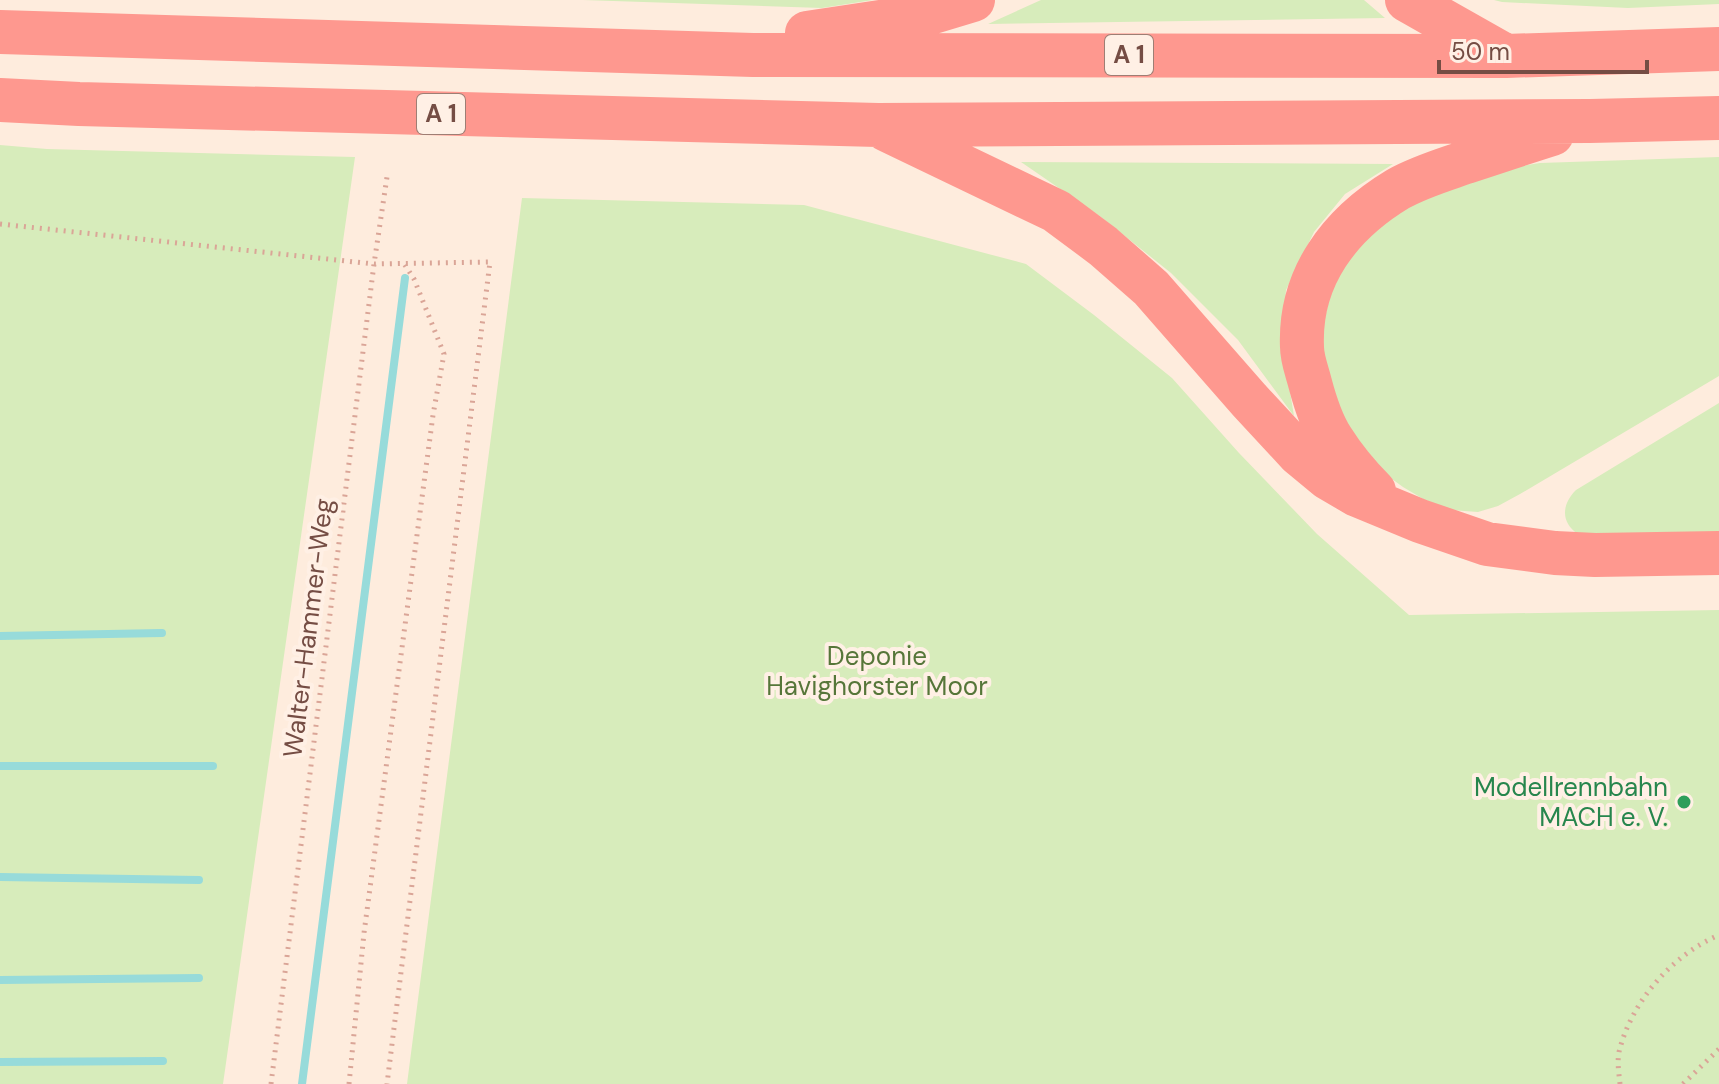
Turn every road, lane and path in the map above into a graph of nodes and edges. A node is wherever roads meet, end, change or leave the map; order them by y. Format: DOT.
graph roads {
  1 [pos="973,0"];
  2 [pos="1407,0"];
  3 [pos="0,32"];
  4 [pos="1719,49"];
  5 [pos="753,55"];
  6 [pos="1506,56"];
  7 [pos="0,100"];
  8 [pos="1719,118"];
  9 [pos="1590,121"];
  10 [pos="878,125"];
  11 [pos="387,177"];
  12 [pos="0,224"];
  13 [pos="403,262"];
  14 [pos="374,264"];
  15 [pos="1393,509"];
  16 [pos="1719,553"];
  17 [pos="1719,935"];
  18 [pos="1719,1049"];
  19 [pos="271,1084"];
  20 [pos="349,1084"];
  21 [pos="387,1084"];
  22 [pos="1620,1084"];
  23 [pos="1683,1084"];
  1 -- 5 [label="highway"];
  2 -- 6 [label="highway"];
  3 -- 5 [label="highway, A 1"];
  4 -- 6 [label="highway, A 1"];
  5 -- 6 [label="highway, A 1"];
  7 -- 10 [label="highway, A 1"];
  8 -- 9 [label="highway, A 1"];
  9 -- 10 [label="highway, A 1"];
  9 -- 15 [label="highway"];
  10 -- 15 [label="highway"];
  11 -- 14 [label="path, Walter-Hammer-Weg"];
  12 -- 14 [label="path"];
  13 -- 14 [label="path"];
  13 -- 20 [label="path"];
  13 -- 21 [label="path"];
  14 -- 19 [label="path, Walter-Hammer-Weg"];
  15 -- 16 [label="highway"];
  17 -- 22 [label="path"];
  18 -- 23 [label="path"];
}
